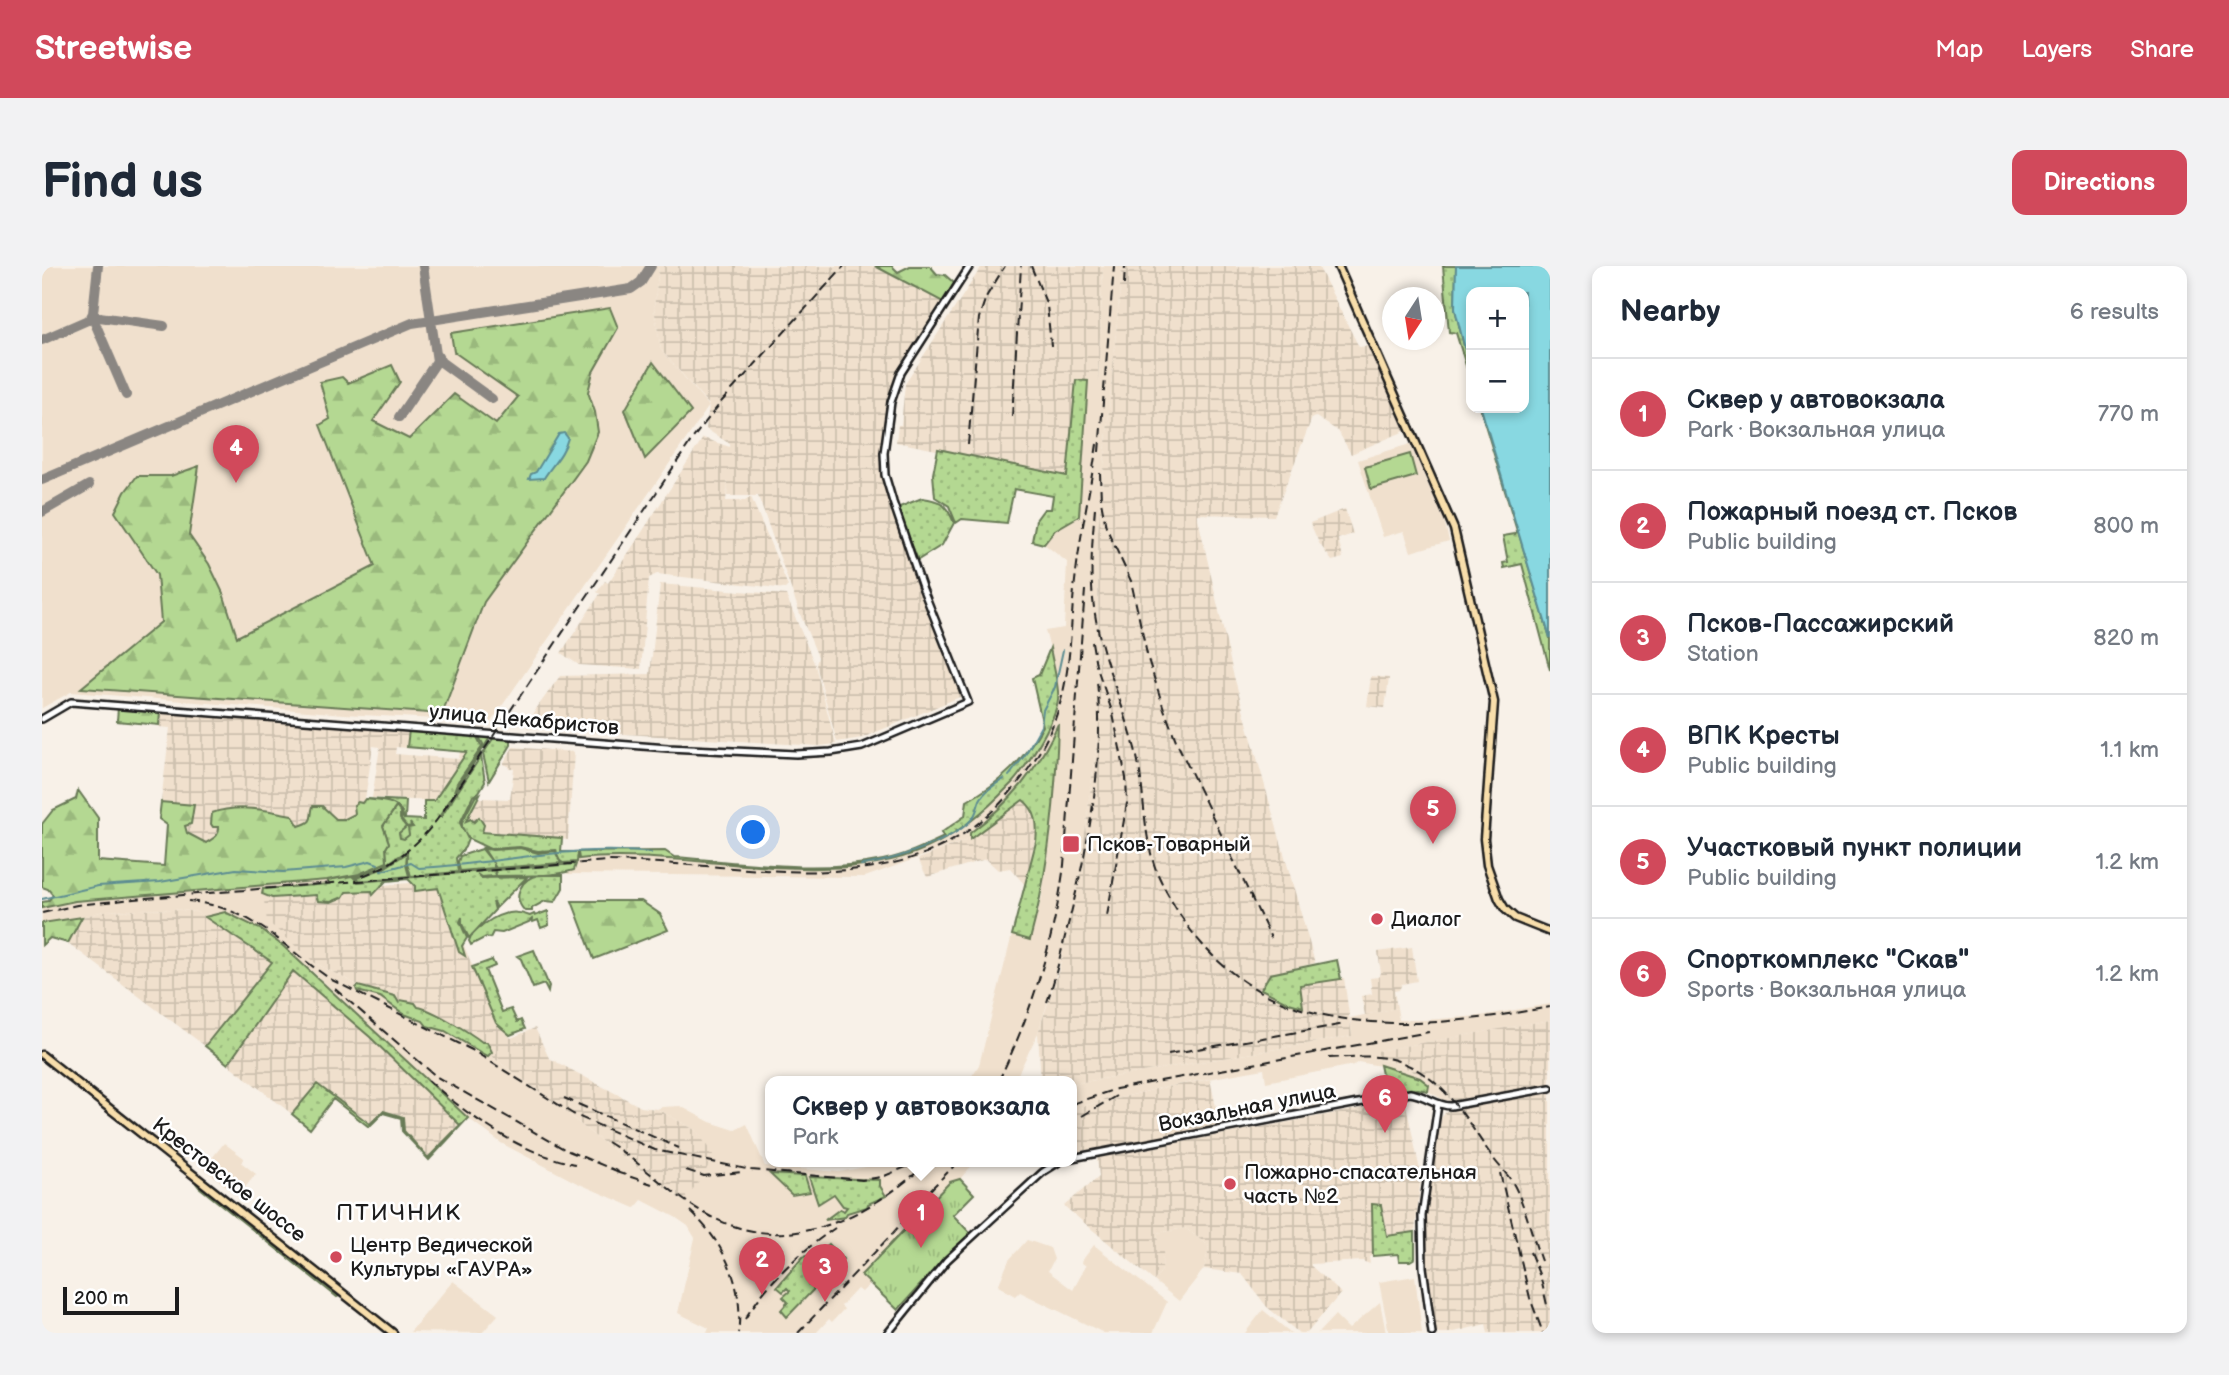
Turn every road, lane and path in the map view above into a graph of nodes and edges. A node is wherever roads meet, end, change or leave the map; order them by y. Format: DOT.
graph roads {
  1 [pos="970,266"];
  2 [pos="1338,266"];
  3 [pos="42,719"];
  4 [pos="1550,932"];
  5 [pos="42,1055"];
  6 [pos="1550,1088"];
  7 [pos="1438,1104"];
  8 [pos="1077,1157"];
  9 [pos="1051,1167"];
  10 [pos="393,1333"];
  11 [pos="888,1333"];
  12 [pos="1432,1333"];
  1 -- 3 [label="street, улица Декабристов"];
  2 -- 4 [label="main road"];
  5 -- 10 [label="main road, Крестовское шоссе"];
  6 -- 7 [label="street, Вокзальная улица"];
  7 -- 8 [label="street, Вокзальная улица"];
  7 -- 12 [label="street"];
  9 -- 11 [label="street"];
}
